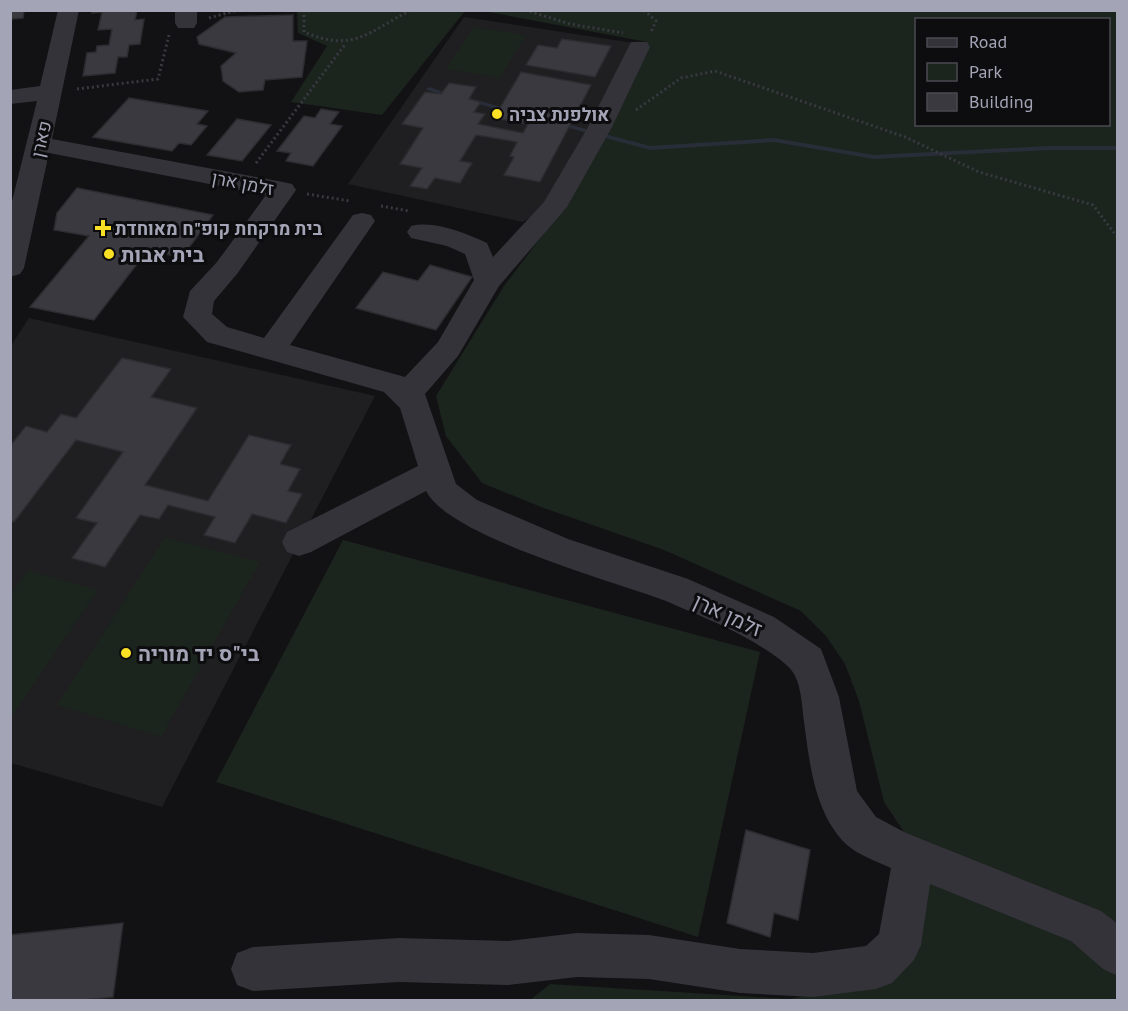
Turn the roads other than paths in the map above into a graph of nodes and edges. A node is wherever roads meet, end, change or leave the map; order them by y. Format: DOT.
graph roads {
  1 [pos="69,10"];
  2 [pos="632,40"];
  3 [pos="51,92"];
  4 [pos="10,97"];
  5 [pos="40,144"];
  6 [pos="362,221"];
  7 [pos="16,230"];
  8 [pos="420,232"];
  9 [pos="10,268"];
  10 [pos="488,280"];
  11 [pos="271,350"];
  12 [pos="406,395"];
  13 [pos="435,472"];
  14 [pos="299,542"];
  15 [pos="914,857"];
  16 [pos="1118,954"];
  17 [pos="253,969"];
  1 -- 3 [label="street, פארן"];
  2 -- 10 [label="street"];
  3 -- 4 [label="street"];
  3 -- 5 [label="street, פארן"];
  5 -- 7 [label="street, פארן"];
  5 -- 11 [label="street, זלמן ארן"];
  6 -- 11 [label="street"];
  7 -- 9 [label="street, פארן"];
  8 -- 10 [label="street"];
  10 -- 12 [label="street"];
  11 -- 12 [label="street, זלמן ארן"];
  12 -- 13 [label="street, זלמן ארן"];
  13 -- 14 [label="street"];
  13 -- 15 [label="street, זלמן ארן"];
  15 -- 16 [label="street, זלמן ארן"];
  15 -- 17 [label="street"];
}
